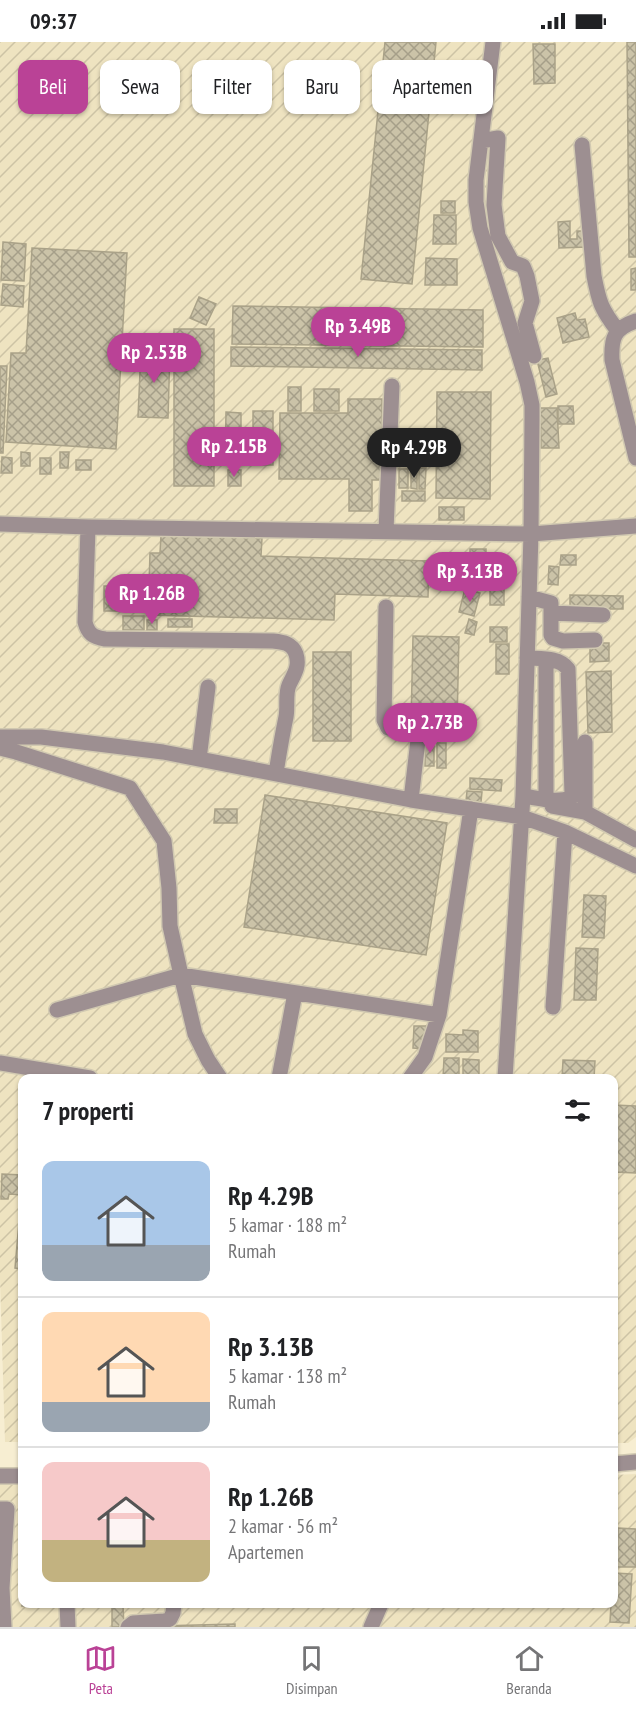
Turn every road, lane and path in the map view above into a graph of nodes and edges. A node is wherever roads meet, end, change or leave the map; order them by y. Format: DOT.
graph roads {
  1 [pos="493,42"];
  2 [pos="481,141"];
  3 [pos="582,145"];
  4 [pos="636,321"];
  5 [pos="618,331"];
  6 [pos="534,356"];
  7 [pos="392,386"];
  8 [pos="636,458"];
  9 [pos="0,524"];
  10 [pos="636,526"];
  11 [pos="88,527"];
  12 [pos="386,531"];
  13 [pos="531,534"];
  14 [pos="528,597"];
  15 [pos="386,607"];
  16 [pos="551,613"];
  17 [pos="603,615"];
  18 [pos="595,640"];
  19 [pos="527,658"];
  20 [pos="546,659"];
  21 [pos="208,687"];
  22 [pos="0,737"];
  23 [pos="585,742"];
  24 [pos="0,748"];
  25 [pos="199,759"];
  26 [pos="276,773"];
  27 [pos="523,798"];
  28 [pos="411,800"];
  29 [pos="546,800"];
  30 [pos="471,809"];
  31 [pos="585,812"];
  32 [pos="522,817"];
  33 [pos="565,832"];
  34 [pos="636,840"];
  35 [pos="636,866"];
  36 [pos="181,975"];
  37 [pos="295,993"];
  38 [pos="553,1007"];
  39 [pos="57,1010"];
  40 [pos="439,1016"];
  41 [pos="0,1063"];
  42 [pos="66,1074"];
  43 [pos="217,1074"];
  44 [pos="280,1074"];
  45 [pos="413,1074"];
  46 [pos="505,1074"];
  47 [pos="636,1462"];
  48 [pos="618,1464"];
  49 [pos="0,1476"];
  50 [pos="18,1476"];
  51 [pos="0,1509"];
  52 [pos="1,1588"];
  53 [pos="67,1608"];
  54 [pos="174,1608"];
  55 [pos="379,1608"];
  56 [pos="4,1627"];
  57 [pos="68,1627"];
  58 [pos="128,1627"];
  59 [pos="371,1627"];
  1 -- 2 [label="lane"];
  2 -- 6 [label="lane"];
  2 -- 13 [label="lane"];
  3 -- 5 [label="lane"];
  4 -- 5 [label="lane"];
  5 -- 8 [label="lane"];
  7 -- 12 [label="lane"];
  9 -- 11 [label="lane"];
  10 -- 13 [label="lane"];
  11 -- 12 [label="lane"];
  11 -- 26 [label="lane"];
  12 -- 13 [label="lane"];
  13 -- 14 [label="lane"];
  14 -- 16 [label="lane"];
  14 -- 19 [label="lane"];
  15 -- 28 [label="lane"];
  16 -- 17 [label="lane"];
  16 -- 18 [label="lane"];
  19 -- 20 [label="lane"];
  19 -- 27 [label="lane"];
  20 -- 29 [label="lane"];
  20 -- 29 [label="lane"];
  21 -- 25 [label="lane"];
  22 -- 25 [label="lane"];
  23 -- 31 [label="lane"];
  24 -- 36 [label="lane"];
  25 -- 26 [label="lane"];
  26 -- 28 [label="lane"];
  27 -- 29 [label="lane"];
  27 -- 31 [label="lane"];
  27 -- 32 [label="lane"];
  28 -- 30 [label="lane"];
  30 -- 32 [label="lane"];
  30 -- 40 [label="lane"];
  31 -- 34 [label="lane"];
  32 -- 33 [label="lane"];
  32 -- 46 [label="lane"];
  33 -- 35 [label="lane"];
  33 -- 38 [label="lane"];
  36 -- 37 [label="lane"];
  36 -- 39 [label="lane"];
  36 -- 43 [label="lane"];
  37 -- 40 [label="lane"];
  37 -- 44 [label="lane"];
  40 -- 45 [label="lane"];
  41 -- 42 [label="lane"];
  47 -- 48 [label="lane"];
  49 -- 50 [label="lane"];
  51 -- 52 [label="lane"];
  52 -- 56 [label="lane"];
  53 -- 57 [label="lane"];
  54 -- 58 [label="lane"];
  55 -- 59 [label="lane"];
}
